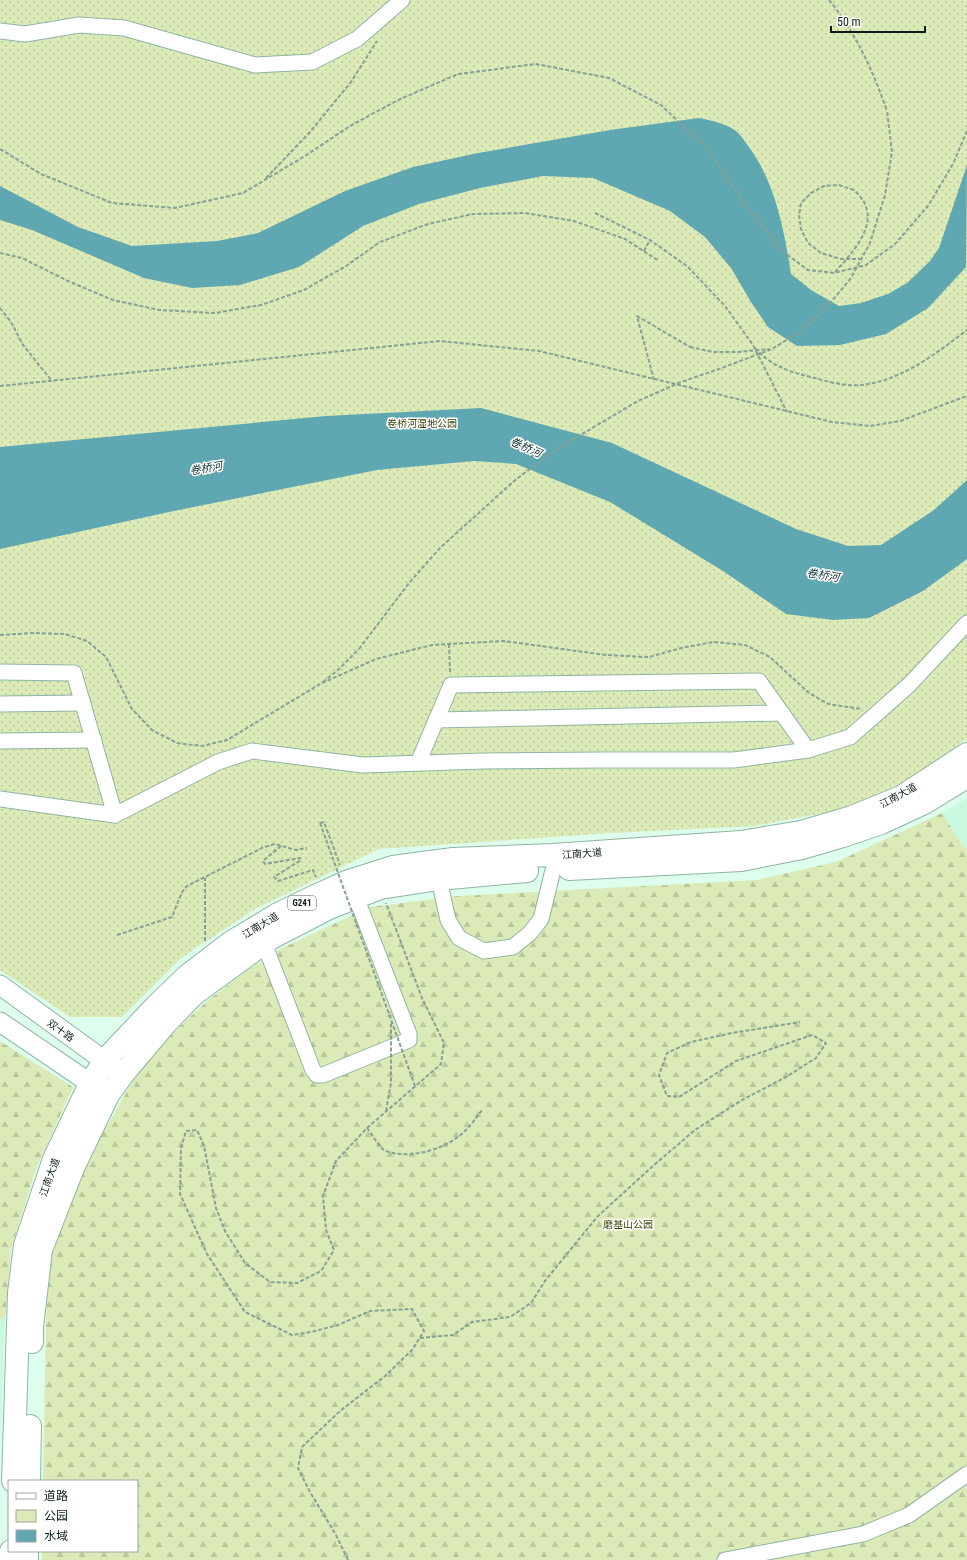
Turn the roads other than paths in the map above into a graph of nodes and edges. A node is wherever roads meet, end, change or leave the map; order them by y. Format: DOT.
graph roads {
  1 [pos="402,0"];
  2 [pos="0,31"];
  3 [pos="967,623"];
  4 [pos="0,672"];
  5 [pos="83,703"];
  6 [pos="0,704"];
  7 [pos="782,713"];
  8 [pos="436,720"];
  9 [pos="94,740"];
  10 [pos="0,741"];
  11 [pos="808,750"];
  12 [pos="967,754"];
  13 [pos="418,763"];
  14 [pos="967,777"];
  15 [pos="0,799"];
  16 [pos="115,816"];
  17 [pos="553,870"];
  18 [pos="439,879"];
  19 [pos="351,890"];
  20 [pos="264,943"];
  21 [pos="0,985"];
  22 [pos="0,1022"];
  23 [pos="104,1061"];
  24 [pos="123,1074"];
  25 [pos="99,1090"];
  26 [pos="967,1474"];
  27 [pos="13,1480"];
  28 [pos="28,1480"];
  29 [pos="725,1560"];
  1 -- 2 [label="street"];
  3 -- 11 [label="street"];
  4 -- 5 [label="street"];
  5 -- 6 [label="street"];
  5 -- 9 [label="street"];
  7 -- 8 [label="street"];
  7 -- 8 [label="street"];
  7 -- 11 [label="street"];
  8 -- 13 [label="street"];
  9 -- 10 [label="street"];
  9 -- 16 [label="street"];
  11 -- 13 [label="street"];
  12 -- 19 [label="highway, 江南大道 / G241"];
  13 -- 16 [label="street"];
  14 -- 17 [label="highway, 江南大道 / G241"];
  15 -- 16 [label="street"];
  17 -- 18 [label="highway, 江南大道 / G241"];
  17 -- 18 [label="street"];
  18 -- 19 [label="highway, 江南大道 / G241"];
  19 -- 20 [label="highway, 江南大道 / G241"];
  19 -- 20 [label="street"];
  19 -- 23 [label="highway, 江南大道 / G241"];
  20 -- 24 [label="highway, 江南大道 / G241"];
  21 -- 23 [label="main road, 双十路"];
  22 -- 25 [label="main road"];
  23 -- 24 [label="main road, 双十路"];
  23 -- 25 [label="highway, 江南大道 / G241"];
  24 -- 25 [label="highway, 江南大道 / G241"];
  25 -- 27 [label="highway, 江南大道 / G241"];
  25 -- 28 [label="highway, 江南大道 / G241"];
  26 -- 29 [label="street"];
}
